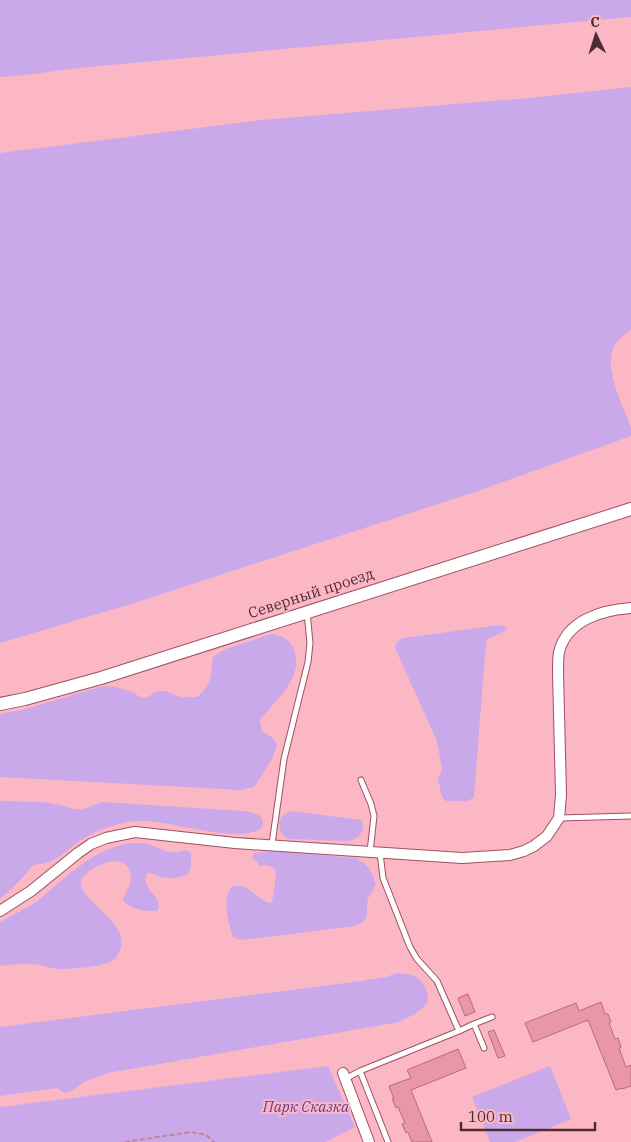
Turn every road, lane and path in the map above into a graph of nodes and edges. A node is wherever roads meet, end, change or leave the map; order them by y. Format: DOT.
graph roads {
  1 [pos="631,509"];
  2 [pos="631,608"];
  3 [pos="307,612"];
  4 [pos="0,704"];
  5 [pos="361,780"];
  6 [pos="631,816"];
  7 [pos="559,818"];
  8 [pos="272,844"];
  9 [pos="375,853"];
  10 [pos="0,911"];
  11 [pos="492,1017"];
  12 [pos="474,1024"];
  13 [pos="459,1031"];
  14 [pos="484,1048"];
  15 [pos="360,1071"];
  16 [pos="344,1076"];
  17 [pos="125,1142"];
  18 [pos="214,1142"];
  19 [pos="369,1142"];
  20 [pos="388,1142"];
  1 -- 3 [label="street, Северный проезд"];
  2 -- 7 [label="street"];
  3 -- 4 [label="street, Северный проезд"];
  3 -- 8 [label="lane"];
  5 -- 9 [label="lane"];
  6 -- 7 [label="lane"];
  7 -- 9 [label="street"];
  8 -- 9 [label="street"];
  8 -- 10 [label="street"];
  9 -- 13 [label="lane"];
  11 -- 12 [label="lane"];
  12 -- 13 [label="lane"];
  12 -- 14 [label="lane"];
  13 -- 15 [label="lane"];
  15 -- 16 [label="lane"];
  15 -- 20 [label="lane"];
  16 -- 19 [label="street"];
  17 -- 18 [label="path"];
}
